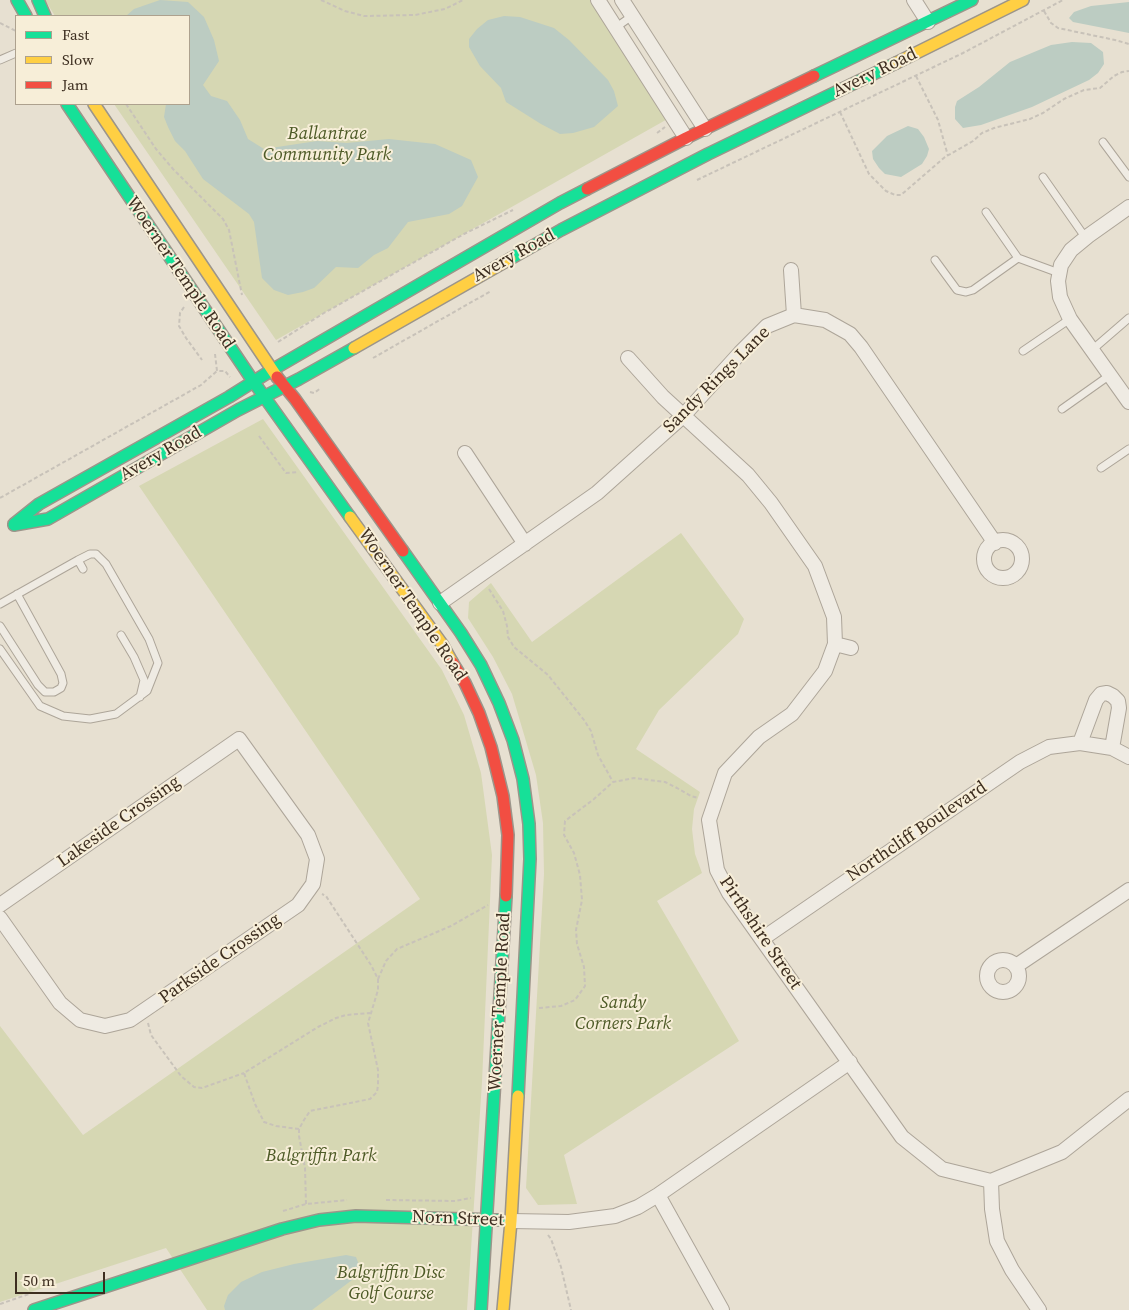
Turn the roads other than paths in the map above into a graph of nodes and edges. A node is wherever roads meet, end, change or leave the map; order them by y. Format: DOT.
graph roads {
  1 [pos="17,0"];
  2 [pos="38,0"];
  3 [pos="598,0"];
  4 [pos="622,0"];
  5 [pos="914,0"];
  6 [pos="972,0"];
  7 [pos="1022,0"];
  8 [pos="25,15"];
  9 [pos="45,15"];
  10 [pos="632,16"];
  11 [pos="928,22"];
  12 [pos="615,28"];
  13 [pos="15,53"];
  14 [pos="0,60"];
  15 [pos="68,105"];
  16 [pos="95,105"];
  17 [pos="705,129"];
  18 [pos="686,138"];
  19 [pos="1104,142"];
  20 [pos="1043,177"];
  21 [pos="1129,178"];
  22 [pos="1129,206"];
  23 [pos="986,212"];
  24 [pos="1085,238"];
  25 [pos="1018,258"];
  26 [pos="935,260"];
  27 [pos="791,270"];
  28 [pos="1059,273"];
  29 [pos="794,315"];
  30 [pos="1129,318"];
  31 [pos="1070,319"];
  32 [pos="1092,350"];
  33 [pos="1023,351"];
  34 [pos="628,358"];
  35 [pos="272,370"];
  36 [pos="1110,375"];
  37 [pos="254,381"];
  38 [pos="285,386"];
  39 [pos="266,397"];
  40 [pos="1129,402"];
  41 [pos="1062,409"];
  42 [pos="683,416"];
  43 [pos="1129,449"];
  44 [pos="465,453"];
  45 [pos="1101,468"];
  46 [pos="995,543"];
  47 [pos="526,544"];
  48 [pos="78,560"];
  49 [pos="83,570"];
  50 [pos="17,594"];
  51 [pos="0,604"];
  52 [pos="440,604"];
  53 [pos="0,626"];
  54 [pos="121,635"];
  55 [pos="835,644"];
  56 [pos="851,648"];
  57 [pos="0,649"];
  58 [pos="140,696"];
  59 [pos="239,739"];
  60 [pos="1080,743"];
  61 [pos="1112,748"];
  62 [pos="1129,757"];
  63 [pos="1129,890"];
  64 [pos="0,905"];
  65 [pos="0,918"];
  66 [pos="762,939"];
  67 [pos="1016,966"];
  68 [pos="850,1062"];
  69 [pos="1129,1099"];
  70 [pos="991,1181"];
  71 [pos="658,1195"];
  72 [pos="488,1220"];
  73 [pos="511,1221"];
  74 [pos="34,1310"];
  75 [pos="481,1310"];
  76 [pos="503,1310"];
  77 [pos="722,1310"];
  78 [pos="1040,1310"];
  1 -- 8 [label="main road"];
  2 -- 9 [label="main road"];
  3 -- 12 [label="street"];
  4 -- 10 [label="street"];
  5 -- 11 [label="street"];
  6 -- 11 [label="main road, Avery Road"];
  7 -- 38 [label="main road, Avery Road"];
  10 -- 12 [label="lane"];
  10 -- 17 [label="street"];
  11 -- 17 [label="main road, Avery Road"];
  12 -- 18 [label="street"];
  13 -- 14 [label="lane"];
  15 -- 37 [label="main road, Woerner Temple Road"];
  16 -- 35 [label="main road, Woerner Temple Road"];
  17 -- 18 [label="main road, Avery Road"];
  18 -- 35 [label="main road, Avery Road"];
  19 -- 21 [label="lane"];
  20 -- 24 [label="lane"];
  22 -- 24 [label="street"];
  23 -- 25 [label="lane"];
  24 -- 28 [label="street"];
  25 -- 26 [label="lane"];
  25 -- 28 [label="lane"];
  27 -- 29 [label="street"];
  28 -- 31 [label="street"];
  29 -- 42 [label="street, Sandy Rings Lane"];
  29 -- 46 [label="street"];
  30 -- 32 [label="lane"];
  31 -- 32 [label="street"];
  31 -- 33 [label="lane"];
  32 -- 36 [label="street"];
  34 -- 42 [label="street, Pirthshire Street"];
  35 -- 37 [label="main road, Avery Road"];
  35 -- 38 [label="main road, Woerner Temple Road"];
  36 -- 40 [label="street"];
  36 -- 41 [label="lane"];
  37 -- 39 [label="main road, Woerner Temple Road"];
  37 -- 39 [label="main road, Avery Road"];
  38 -- 39 [label="main road, Avery Road"];
  38 -- 52 [label="main road, Woerner Temple Road"];
  39 -- 72 [label="main road, Woerner Temple Road"];
  42 -- 47 [label="street, Sandy Rings Lane"];
  42 -- 55 [label="street, Pirthshire Street"];
  43 -- 45 [label="lane"];
  44 -- 47 [label="street"];
  47 -- 52 [label="street, Sandy Rings Lane"];
  48 -- 49 [label="lane"];
  48 -- 50 [label="lane"];
  48 -- 58 [label="lane"];
  50 -- 51 [label="lane"];
  50 -- 53 [label="lane"];
  52 -- 73 [label="main road, Woerner Temple Road"];
  54 -- 58 [label="lane"];
  55 -- 56 [label="street"];
  55 -- 66 [label="street, Pirthshire Street"];
  57 -- 58 [label="lane"];
  59 -- 64 [label="street, Lakeside Crossing"];
  59 -- 65 [label="street, Parkside Crossing"];
  60 -- 61 [label="street, Northcliff Boulevard"];
  60 -- 61 [label="street"];
  60 -- 66 [label="street, Northcliff Boulevard"];
  61 -- 62 [label="street, Northcliff Boulevard"];
  63 -- 67 [label="street"];
  66 -- 68 [label="street, Pirthshire Street"];
  68 -- 70 [label="street, Pirthshire Street"];
  68 -- 71 [label="street, Norn Street"];
  69 -- 70 [label="street"];
  70 -- 78 [label="street"];
  71 -- 73 [label="street, Norn Street"];
  71 -- 77 [label="street"];
  72 -- 73 [label="main road, Norn Street"];
  72 -- 74 [label="main road, Norn Street"];
  72 -- 75 [label="main road, Woerner Temple Road"];
  73 -- 76 [label="main road, Woerner Temple Road"];
}
